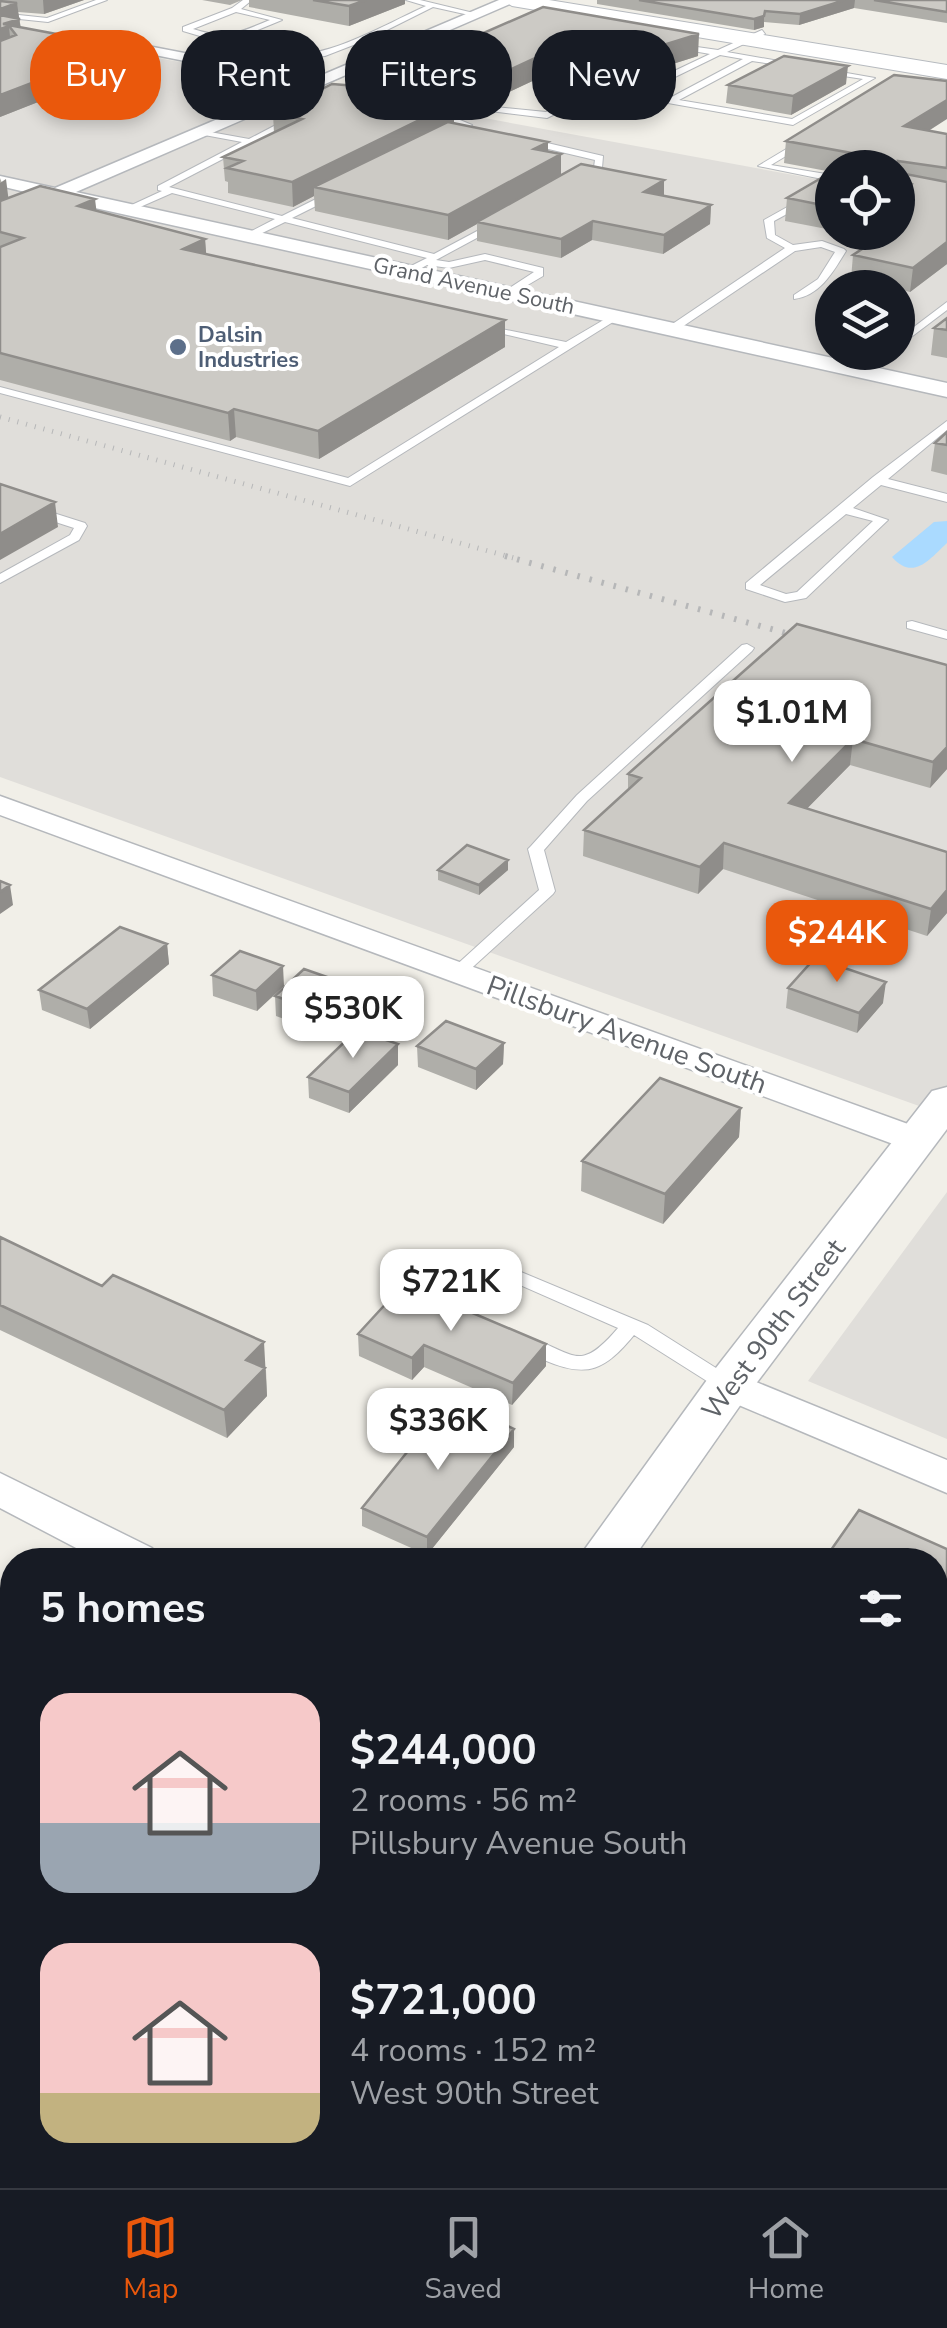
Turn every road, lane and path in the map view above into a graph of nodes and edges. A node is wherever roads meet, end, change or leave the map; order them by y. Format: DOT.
graph roads {
  1 [pos="102,0"];
  2 [pos="248,0"];
  3 [pos="410,0"];
  4 [pos="512,0"];
  5 [pos="568,0"];
  6 [pos="429,7"];
  7 [pos="235,10"];
  8 [pos="478,14"];
  9 [pos="0,15"];
  10 [pos="185,30"];
  11 [pos="252,30"];
  12 [pos="754,43"];
  13 [pos="676,45"];
  14 [pos="325,52"];
  15 [pos="720,53"];
  16 [pos="947,62"];
  17 [pos="802,67"];
  18 [pos="820,70"];
  19 [pos="947,72"];
  20 [pos="325,88"];
  21 [pos="512,113"];
  22 [pos="230,120"];
  23 [pos="291,120"];
  24 [pos="461,120"];
  25 [pos="465,130"];
  26 [pos="202,132"];
  27 [pos="483,133"];
  28 [pos="809,138"];
  29 [pos="520,140"];
  30 [pos="248,141"];
  31 [pos="432,146"];
  32 [pos="815,175"];
  33 [pos="0,181"];
  34 [pos="566,186"];
  35 [pos="348,188"];
  36 [pos="168,192"];
  37 [pos="57,194"];
  38 [pos="815,194"];
  39 [pos="128,210"];
  40 [pos="0,218"];
  41 [pos="280,220"];
  42 [pos="501,221"];
  43 [pos="248,236"];
  44 [pos="792,248"];
  45 [pos="424,263"];
  46 [pos="509,293"];
  47 [pos="798,297"];
  48 [pos="947,305"];
  49 [pos="616,317"];
  50 [pos="476,324"];
  51 [pos="672,329"];
  52 [pos="915,330"];
  53 [pos="568,346"];
  54 [pos="863,371"];
  55 [pos="0,390"];
  56 [pos="947,390"];
  57 [pos="947,424"];
  58 [pos="877,480"];
  59 [pos="947,498"];
  60 [pos="0,500"];
  61 [pos="842,509"];
  62 [pos="0,579"];
  63 [pos="912,625"];
  64 [pos="947,634"];
  65 [pos="747,648"];
  66 [pos="0,805"];
  67 [pos="458,972"];
  68 [pos="947,1100"];
  69 [pos="917,1140"];
  70 [pos="631,1326"];
  71 [pos="729,1385"];
  72 [pos="947,1477"];
  73 [pos="0,1490"];
  74 [pos="114,1548"];
  75 [pos="612,1548"];
  1 -- 9 [label="lane"];
  2 -- 7 [label="lane"];
  3 -- 6 [label="lane"];
  4 -- 8 [label="street"];
  4 -- 12 [label="main road"];
  5 -- 12 [label="main road"];
  6 -- 8 [label="lane"];
  6 -- 14 [label="lane"];
  7 -- 10 [label="lane"];
  7 -- 11 [label="lane"];
  8 -- 20 [label="street"];
  12 -- 15 [label="lane"];
  12 -- 15 [label="lane"];
  12 -- 16 [label="main road"];
  12 -- 17 [label="lane"];
  12 -- 18 [label="lane"];
  12 -- 19 [label="main road"];
  13 -- 15 [label="lane"];
  15 -- 21 [label="lane"];
  22 -- 26 [label="street"];
  23 -- 30 [label="lane"];
  24 -- 25 [label="lane"];
  25 -- 27 [label="lane"];
  25 -- 31 [label="lane"];
  26 -- 30 [label="lane"];
  26 -- 37 [label="street"];
  28 -- 32 [label="lane"];
  29 -- 34 [label="lane"];
  30 -- 36 [label="lane"];
  33 -- 37 [label="street, Grand Avenue South"];
  35 -- 41 [label="lane"];
  36 -- 39 [label="lane"];
  36 -- 41 [label="lane"];
  37 -- 39 [label="street, Grand Avenue South"];
  37 -- 40 [label="street"];
  38 -- 44 [label="lane"];
  39 -- 43 [label="street, Grand Avenue South"];
  41 -- 43 [label="lane"];
  41 -- 45 [label="lane"];
  42 -- 45 [label="lane"];
  43 -- 45 [label="street, Grand Avenue South"];
  44 -- 47 [label="lane"];
  44 -- 51 [label="lane"];
  45 -- 46 [label="street, Grand Avenue South"];
  45 -- 46 [label="lane"];
  46 -- 49 [label="street, Grand Avenue South"];
  48 -- 52 [label="lane"];
  49 -- 51 [label="street, Grand Avenue South"];
  49 -- 53 [label="lane"];
  50 -- 53 [label="lane"];
  51 -- 54 [label="street, Grand Avenue South"];
  53 -- 55 [label="lane"];
  54 -- 56 [label="street, Grand Avenue South"];
  57 -- 58 [label="lane"];
  58 -- 59 [label="lane"];
  58 -- 61 [label="lane"];
  60 -- 62 [label="lane"];
  61 -- 61 [label="lane"];
  63 -- 64 [label="lane"];
  65 -- 67 [label="lane"];
  66 -- 67 [label="street, Pillsbury Avenue South"];
  67 -- 69 [label="street, Pillsbury Avenue South"];
  68 -- 69 [label="street, West 90th Street"];
  69 -- 71 [label="street, West 90th Street"];
  70 -- 70 [label="lane"];
  70 -- 71 [label="lane"];
  71 -- 72 [label="street"];
  71 -- 75 [label="street, West 90th Street"];
  73 -- 74 [label="street"];
}
